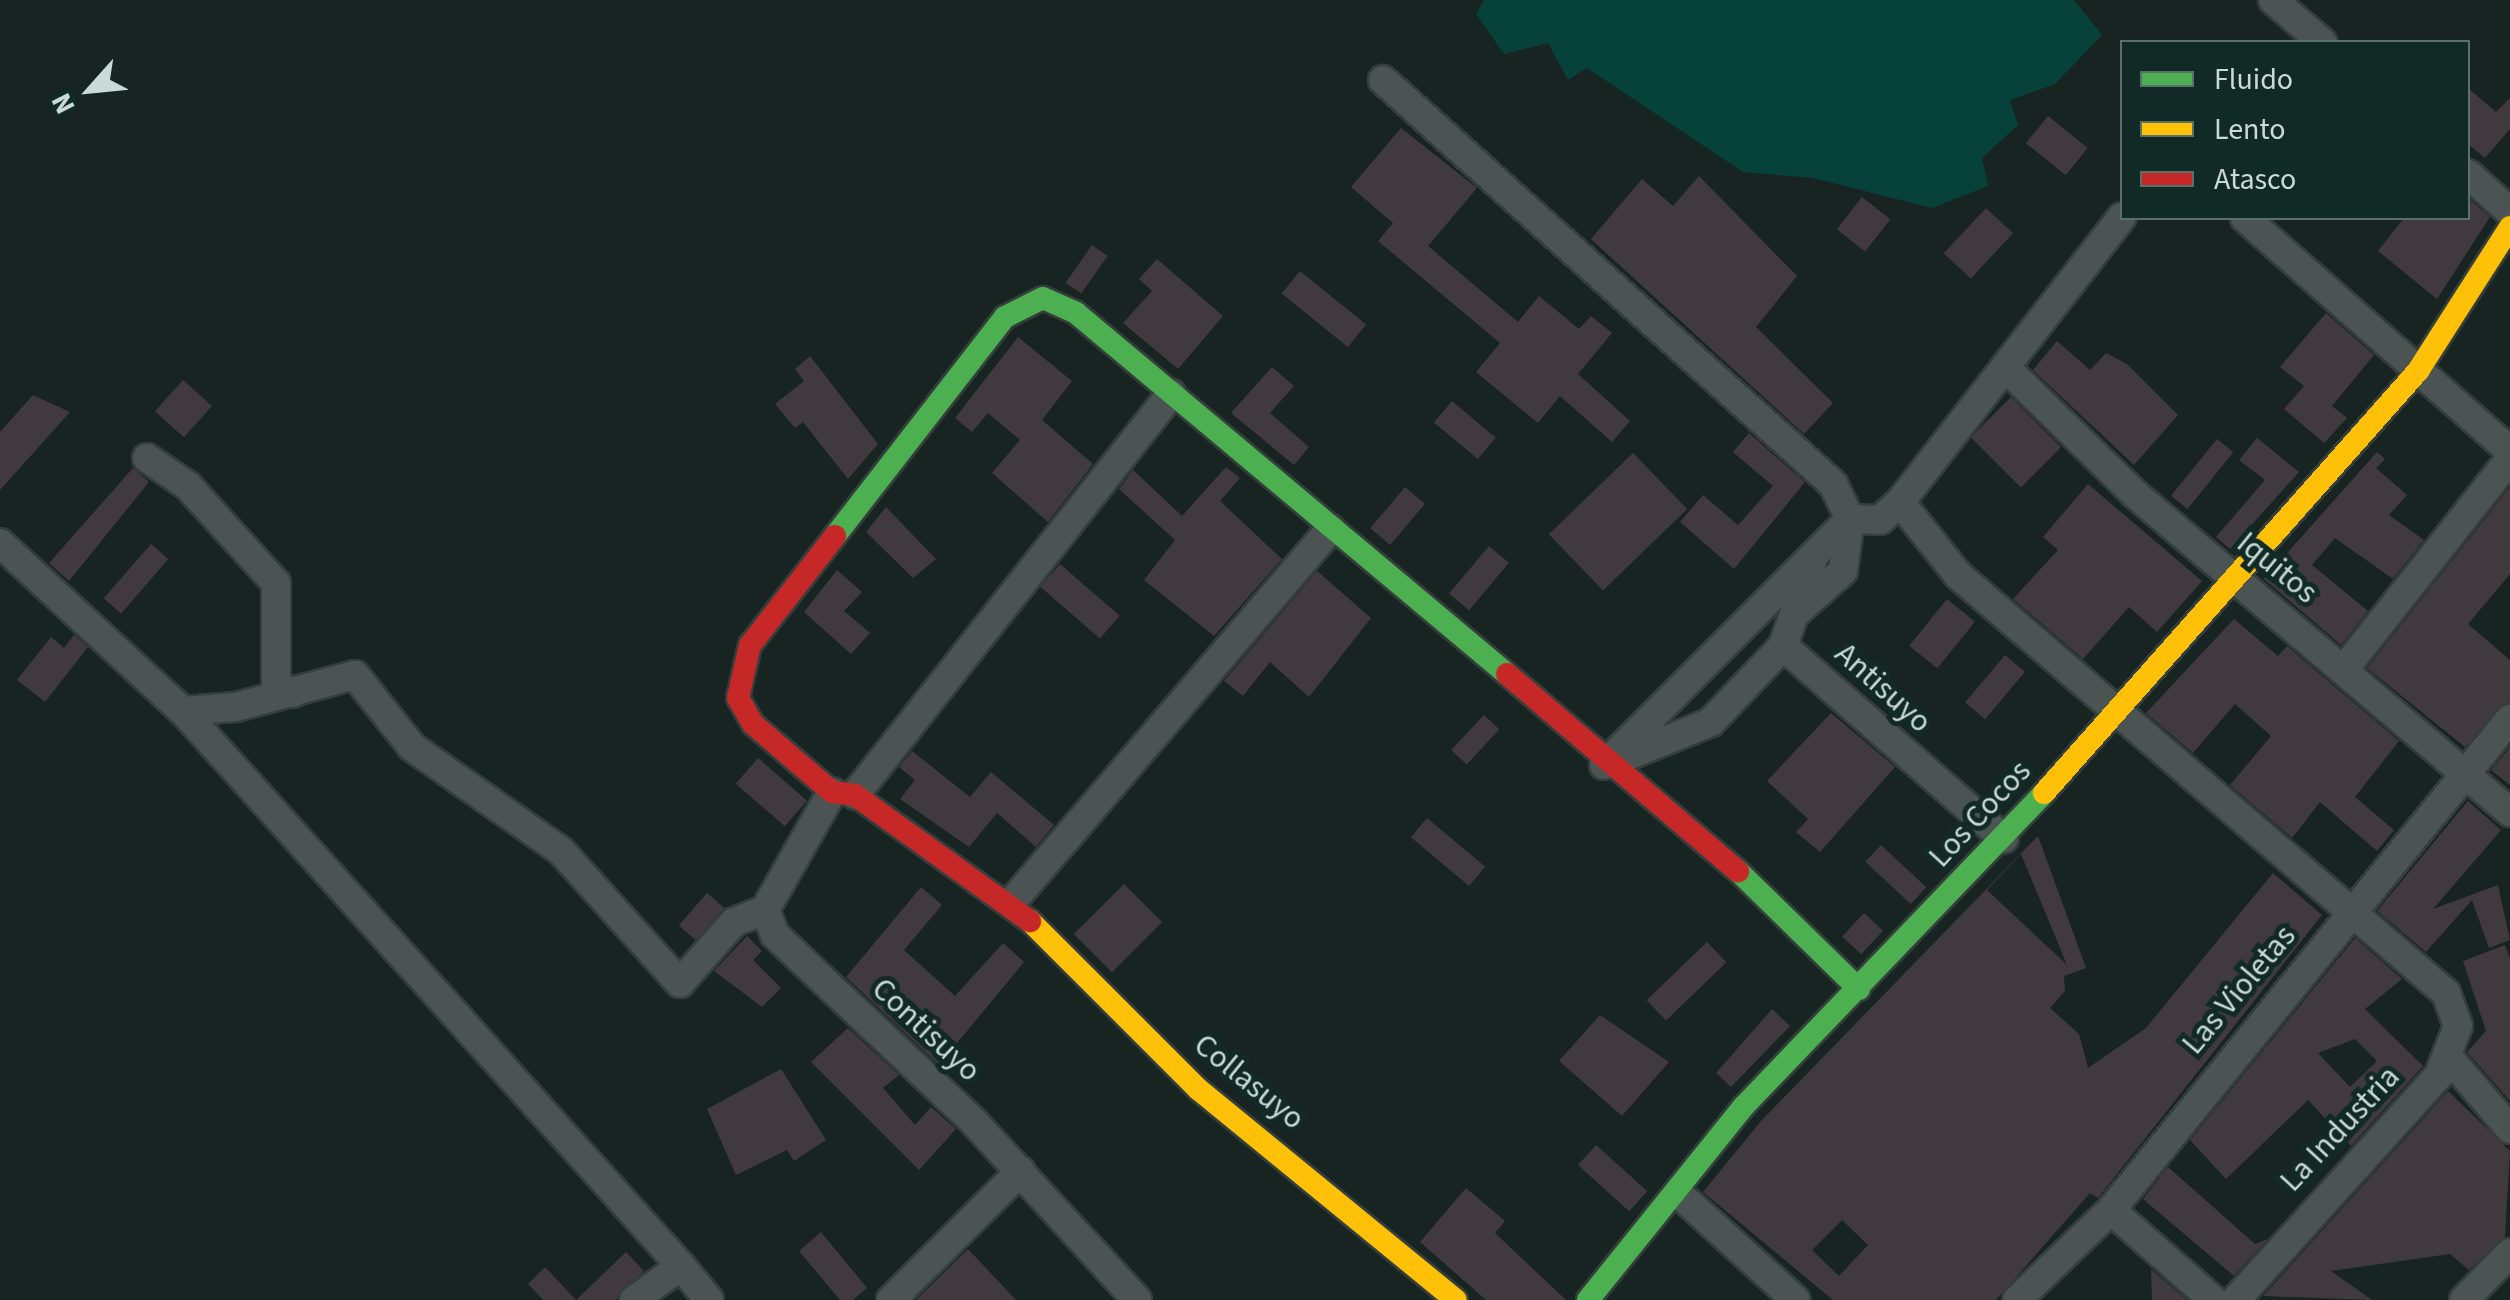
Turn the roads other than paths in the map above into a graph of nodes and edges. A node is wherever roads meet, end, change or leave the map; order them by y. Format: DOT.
graph roads {
  1 [pos="2285,3"];
  2 [pos="2320,40"];
  3 [pos="1383,80"];
  4 [pos="2470,176"];
  5 [pos="2510,212"];
  6 [pos="2120,220"];
  7 [pos="2247,220"];
  8 [pos="2510,227"];
  9 [pos="2008,370"];
  10 [pos="2418,370"];
  11 [pos="1171,394"];
  12 [pos="2506,442"];
  13 [pos="146,458"];
  14 [pos="1900,502"];
  15 [pos="1850,519"];
  16 [pos="1330,529"];
  17 [pos="0,543"];
  18 [pos="1812,562"];
  19 [pos="2234,579"];
  20 [pos="1798,610"];
  21 [pos="1783,646"];
  22 [pos="2345,668"];
  23 [pos="292,693"];
  24 [pos="183,710"];
  25 [pos="2117,714"];
  26 [pos="2510,719"];
  27 [pos="1604,765"];
  28 [pos="2464,774"];
  29 [pos="844,794"];
  30 [pos="2510,812"];
  31 [pos="2004,839"];
  32 [pos="1011,903"];
  33 [pos="2352,909"];
  34 [pos="765,910"];
  35 [pos="1859,988"];
  36 [pos="2450,1059"];
  37 [pos="2510,1129"];
  38 [pos="1021,1171"];
  39 [pos="1680,1194"];
  40 [pos="2111,1210"];
  41 [pos="2510,1253"];
  42 [pos="681,1266"];
  43 [pos="634,1300"];
  44 [pos="710,1300"];
  45 [pos="891,1300"];
  46 [pos="1137,1300"];
  47 [pos="1456,1300"];
  48 [pos="1588,1300"];
  49 [pos="1796,1300"];
  50 [pos="2017,1300"];
  51 [pos="2212,1300"];
  52 [pos="2236,1300"];
  53 [pos="2464,1300"];
  1 -- 2 [label="street"];
  3 -- 15 [label="street"];
  4 -- 5 [label="street"];
  6 -- 9 [label="street"];
  7 -- 10 [label="street"];
  8 -- 10 [label="street, Los Cocos"];
  9 -- 14 [label="street"];
  9 -- 19 [label="street, Iquitos"];
  10 -- 12 [label="street"];
  10 -- 19 [label="street, Los Cocos"];
  11 -- 16 [label="street"];
  11 -- 29 [label="street"];
  11 -- 29 [label="street, Collasuyo"];
  12 -- 22 [label="street"];
  13 -- 23 [label="street"];
  14 -- 15 [label="street"];
  14 -- 25 [label="street"];
  15 -- 18 [label="street"];
  15 -- 20 [label="street"];
  16 -- 27 [label="street"];
  16 -- 32 [label="street"];
  17 -- 24 [label="street"];
  18 -- 20 [label="street, Antisuyo"];
  18 -- 27 [label="street"];
  19 -- 22 [label="street, Iquitos"];
  19 -- 25 [label="street, Los Cocos"];
  20 -- 21 [label="street, Antisuyo"];
  21 -- 27 [label="street"];
  21 -- 31 [label="street, Antisuyo"];
  22 -- 28 [label="street, Iquitos"];
  23 -- 24 [label="street"];
  23 -- 34 [label="street"];
  24 -- 42 [label="street"];
  25 -- 31 [label="street, Los Cocos"];
  25 -- 33 [label="street"];
  26 -- 28 [label="street, Las Violetas"];
  27 -- 35 [label="street"];
  28 -- 30 [label="street, Iquitos"];
  28 -- 33 [label="street, Las Violetas"];
  29 -- 32 [label="street, Collasuyo"];
  29 -- 34 [label="street"];
  31 -- 35 [label="street, Los Cocos"];
  32 -- 47 [label="street, Collasuyo"];
  33 -- 36 [label="street"];
  33 -- 40 [label="street, Las Violetas"];
  34 -- 38 [label="street, Contisuyo"];
  35 -- 39 [label="street, Los Cocos"];
  36 -- 37 [label="street"];
  36 -- 52 [label="street, La Industria"];
  38 -- 45 [label="street"];
  38 -- 46 [label="street, Contisuyo"];
  39 -- 48 [label="street, Los Cocos"];
  39 -- 49 [label="street"];
  40 -- 50 [label="street, Las Violetas"];
  40 -- 51 [label="street"];
  41 -- 53 [label="street"];
  42 -- 43 [label="street"];
  42 -- 44 [label="street"];
}
